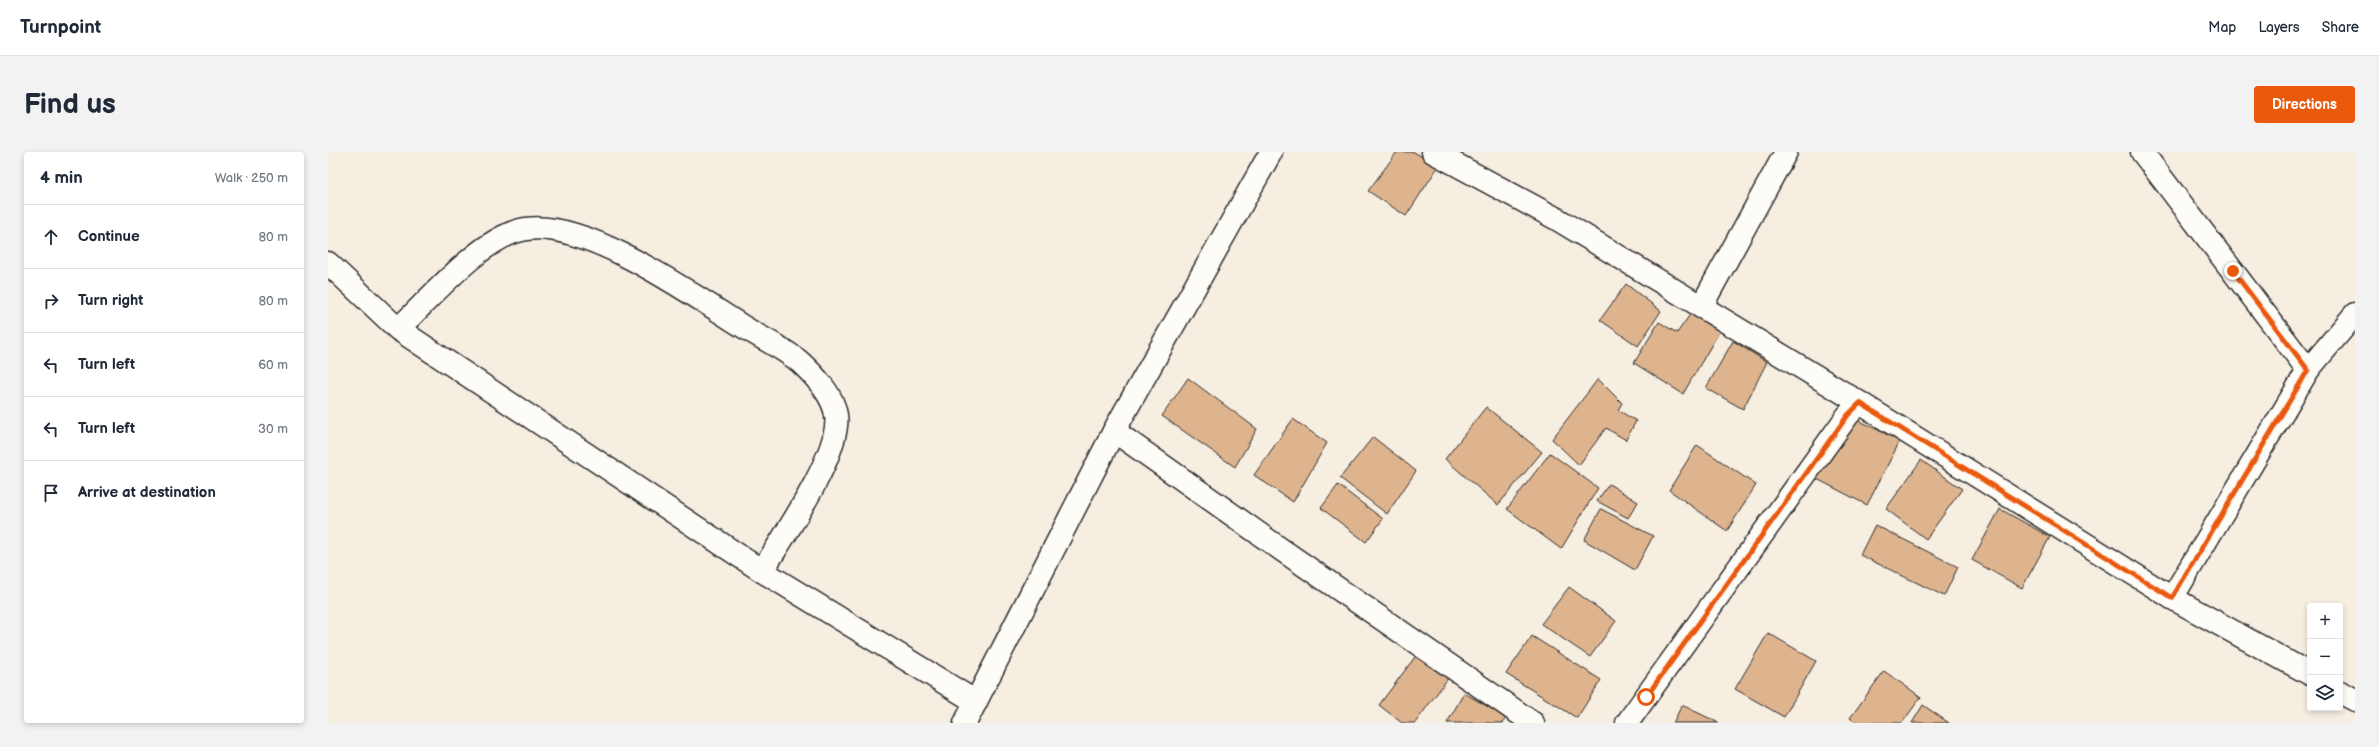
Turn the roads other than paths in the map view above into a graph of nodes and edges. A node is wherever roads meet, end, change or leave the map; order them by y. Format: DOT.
graph roads {
  1 [pos="1271,152"];
  2 [pos="1433,152"];
  3 [pos="1786,152"];
  4 [pos="2142,152"];
  5 [pos="328,263"];
  6 [pos="1701,307"];
  7 [pos="2355,314"];
  8 [pos="398,329"];
  9 [pos="2308,370"];
  10 [pos="1860,403"];
  11 [pos="1114,431"];
  12 [pos="762,571"];
  13 [pos="2172,598"];
  14 [pos="2307,672"];
  15 [pos="2343,694"];
  16 [pos="2355,700"];
  17 [pos="976,702"];
  18 [pos="965,723"];
  19 [pos="1533,723"];
  20 [pos="1627,723"];
  1 -- 11 [label="street"];
  2 -- 6 [label="street"];
  3 -- 6 [label="street"];
  4 -- 9 [label="street"];
  5 -- 8 [label="street"];
  6 -- 10 [label="street"];
  7 -- 9 [label="street"];
  8 -- 12 [label="street"];
  8 -- 12 [label="street"];
  9 -- 13 [label="street"];
  10 -- 13 [label="street"];
  10 -- 20 [label="street"];
  11 -- 17 [label="street"];
  11 -- 19 [label="street"];
  12 -- 17 [label="street"];
  13 -- 14 [label="street"];
  15 -- 16 [label="street"];
  17 -- 18 [label="street"];
}
